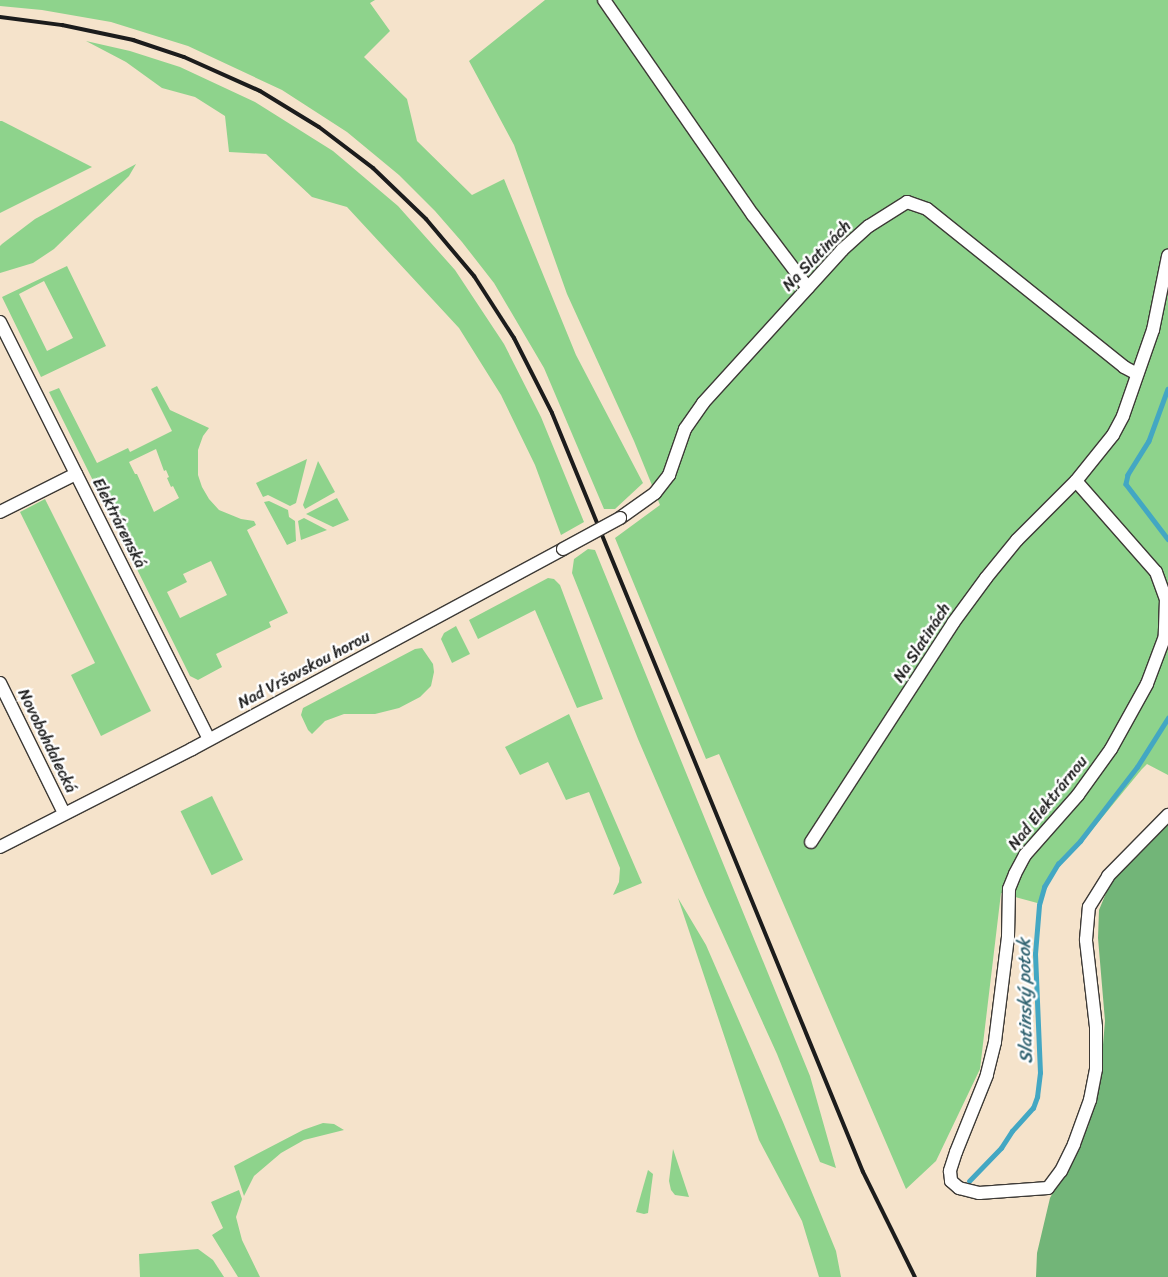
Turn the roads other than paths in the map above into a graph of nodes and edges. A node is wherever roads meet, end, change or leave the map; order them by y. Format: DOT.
graph roads {
  1 [pos="604,0"];
  2 [pos="1168,256"];
  3 [pos="808,288"];
  4 [pos="0,322"];
  5 [pos="1137,374"];
  6 [pos="76,474"];
  7 [pos="1076,481"];
  8 [pos="0,512"];
  9 [pos="620,518"];
  10 [pos="0,683"];
  11 [pos="209,739"];
  12 [pos="64,813"];
  13 [pos="1168,815"];
  14 [pos="811,842"];
  15 [pos="0,847"];
  16 [pos="951,1181"];
  17 [pos="955,1200"];
  1 -- 3 [label="street"];
  2 -- 5 [label="street, Na Slatinách"];
  3 -- 5 [label="street, Na Slatinách"];
  3 -- 9 [label="street, Na Slatinách"];
  4 -- 6 [label="street, Elektrárenská"];
  5 -- 7 [label="street, Na Slatinách"];
  6 -- 8 [label="street"];
  6 -- 11 [label="street, Elektrárenská"];
  7 -- 14 [label="street, Na Slatinách"];
  7 -- 16 [label="street, Nad Elektrárnou"];
  9 -- 11 [label="street, Nad Vršovskou horou, bridge"];
  10 -- 12 [label="street, Novobohdalecká"];
  11 -- 12 [label="street, Nad Vršovskou horou"];
  12 -- 15 [label="street, Nad Vršovskou horou"];
  13 -- 16 [label="street"];
  16 -- 17 [label="street, Nad Elektrárnou"];
}
